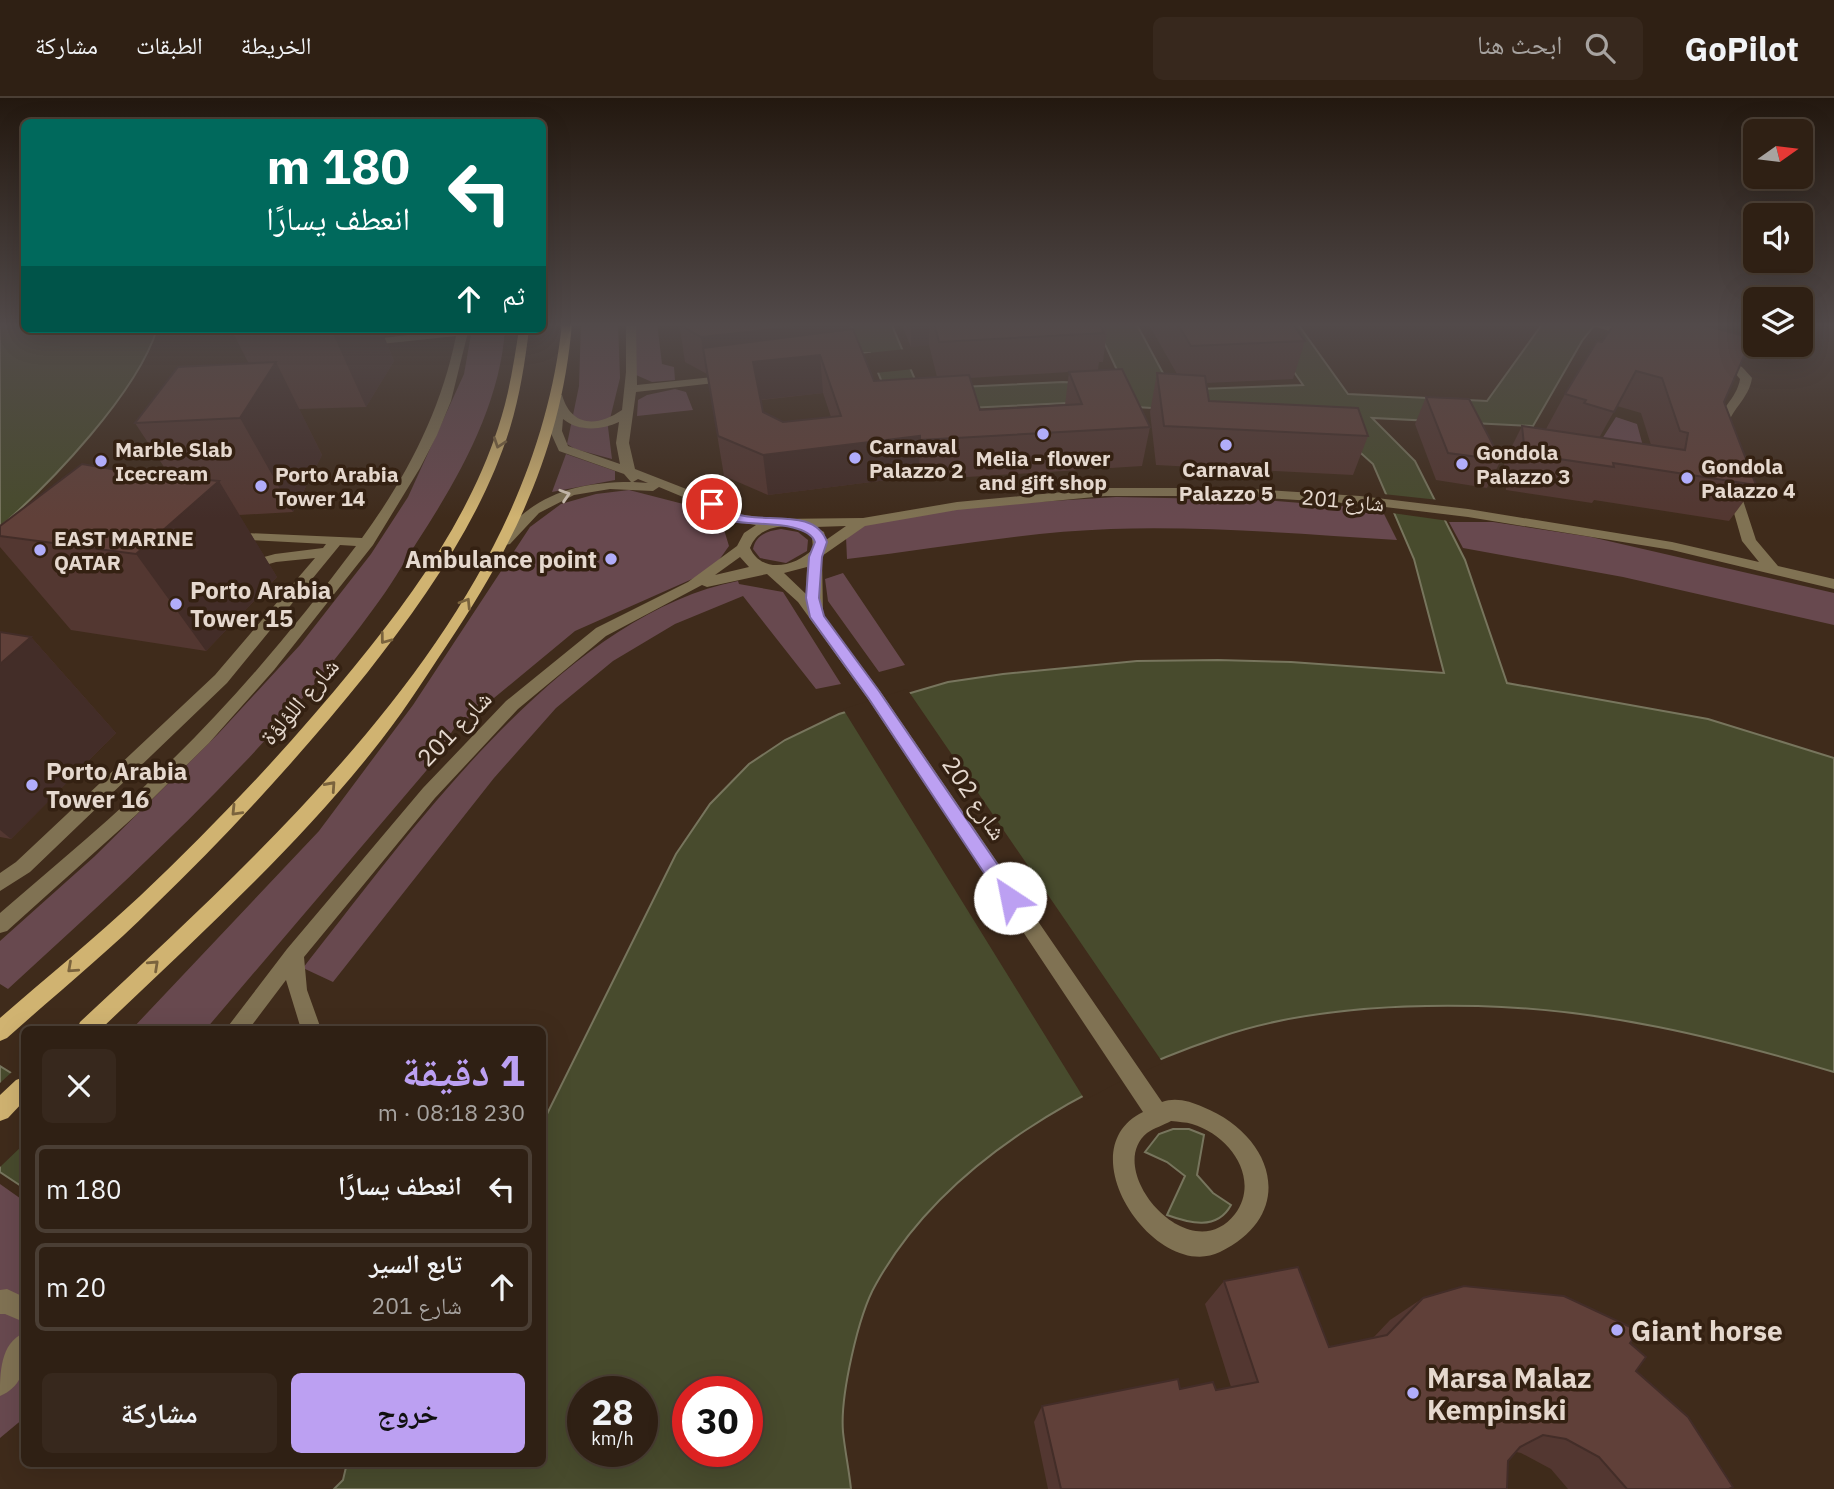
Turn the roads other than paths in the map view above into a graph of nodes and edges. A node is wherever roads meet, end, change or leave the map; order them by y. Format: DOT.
graph roads {
  1 [pos="449,388"];
  2 [pos="515,388"];
  3 [pos="560,388"];
  4 [pos="641,388"];
  5 [pos="1745,388"];
  6 [pos="631,389"];
  7 [pos="558,397"];
  8 [pos="627,412"];
  9 [pos="1721,447"];
  10 [pos="628,472"];
  11 [pos="1728,474"];
  12 [pos="636,485"];
  13 [pos="680,490"];
  14 [pos="733,517"];
  15 [pos="863,522"];
  16 [pos="773,523"];
  17 [pos="793,523"];
  18 [pos="216,534"];
  19 [pos="1749,541"];
  20 [pos="368,542"];
  21 [pos="744,544"];
  22 [pos="332,546"];
  23 [pos="497,553"];
  24 [pos="818,553"];
  25 [pos="1732,559"];
  26 [pos="230,566"];
  27 [pos="768,568"];
  28 [pos="1772,568"];
  29 [pos="1826,579"];
  30 [pos="1834,584"];
  31 [pos="693,585"];
  32 [pos="817,617"];
  33 [pos="0,883"];
  34 [pos="0,925"];
  35 [pos="294,955"];
  36 [pos="90,1026"];
  37 [pos="238,1026"];
  38 [pos="310,1026"];
  39 [pos="0,1031"];
  40 [pos="21,1090"];
  41 [pos="0,1110"];
  42 [pos="1157,1114"];
  43 [pos="0,1302"];
  44 [pos="21,1308"];
  45 [pos="21,1352"];
  46 [pos="0,1384"];
  1 -- 20 [label="street"];
  2 -- 39 [label="main road, شارع اللؤلؤة, one-way"];
  3 -- 7 [label="main road"];
  4 -- 6 [label="street"];
  5 -- 9 [label="street"];
  6 -- 8 [label="street"];
  7 -- 8 [label="street"];
  7 -- 10 [label="street"];
  7 -- 23 [label="main road"];
  8 -- 10 [label="street"];
  10 -- 12 [label="street"];
  10 -- 13 [label="street"];
  11 -- 19 [label="street"];
  12 -- 13 [label="street"];
  23 -- 12 [label="street, one-way"];
  13 -- 14 [label="street"];
  14 -- 16 [label="street"];
  14 -- 21 [label="street"];
  15 -- 17 [label="street, شارع 201"];
  15 -- 24 [label="street, شارع 201"];
  15 -- 25 [label="street, شارع 201"];
  16 -- 17 [label="street"];
  16 -- 21 [label="street"];
  17 -- 24 [label="street"];
  18 -- 22 [label="street"];
  19 -- 25 [label="street"];
  19 -- 28 [label="street"];
  20 -- 22 [label="street"];
  20 -- 34 [label="street"];
  21 -- 27 [label="street"];
  21 -- 31 [label="street, شارع 201"];
  22 -- 26 [label="street"];
  22 -- 33 [label="street"];
  36 -- 23 [label="main road, one-way"];
  24 -- 27 [label="street"];
  24 -- 32 [label="street"];
  25 -- 28 [label="street, شارع 201"];
  27 -- 31 [label="street, شارع 201"];
  27 -- 32 [label="street, شارع 202"];
  28 -- 29 [label="street, شارع 201"];
  29 -- 30 [label="street, شارع 201"];
  31 -- 35 [label="street, شارع 201"];
  32 -- 42 [label="street, شارع 202"];
  35 -- 37 [label="street, شارع 201"];
  35 -- 38 [label="street"];
  40 -- 41 [label="main road"];
  42 -- 42 [label="street"];
  43 -- 44 [label="street"];
  45 -- 46 [label="street"];
}
